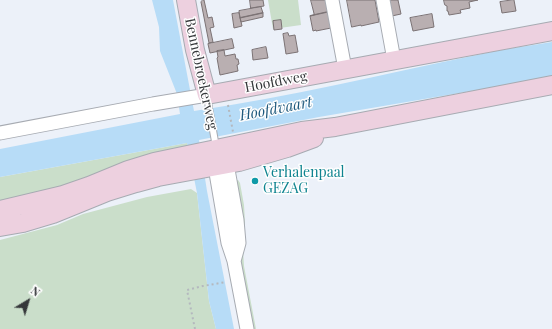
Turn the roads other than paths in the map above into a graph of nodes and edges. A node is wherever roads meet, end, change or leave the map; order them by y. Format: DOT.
graph roads {
  1 [pos="186,0"];
  2 [pos="332,0"];
  3 [pos="383,0"];
  4 [pos="552,31"];
  5 [pos="394,60"];
  6 [pos="345,69"];
  7 [pos="552,85"];
  8 [pos="202,98"];
  9 [pos="0,133"];
  10 [pos="214,157"];
  11 [pos="186,163"];
  12 [pos="0,210"];
  13 [pos="0,227"];
  14 [pos="247,329"];
  1 -- 8 [label="street, Bennebroekerweg"];
  2 -- 6 [label="street"];
  3 -- 5 [label="street"];
  4 -- 5 [label="street, Hoofdweg"];
  5 -- 6 [label="street, Hoofdweg"];
  6 -- 8 [label="street, Hoofdweg"];
  7 -- 10 [label="street"];
  8 -- 9 [label="street, Hoofdweg"];
  8 -- 10 [label="lane, Bennebroekerweg"];
  10 -- 11 [label="street"];
  10 -- 14 [label="street, Bennebroekerweg"];
  11 -- 12 [label="street"];
  11 -- 13 [label="street"];
}
